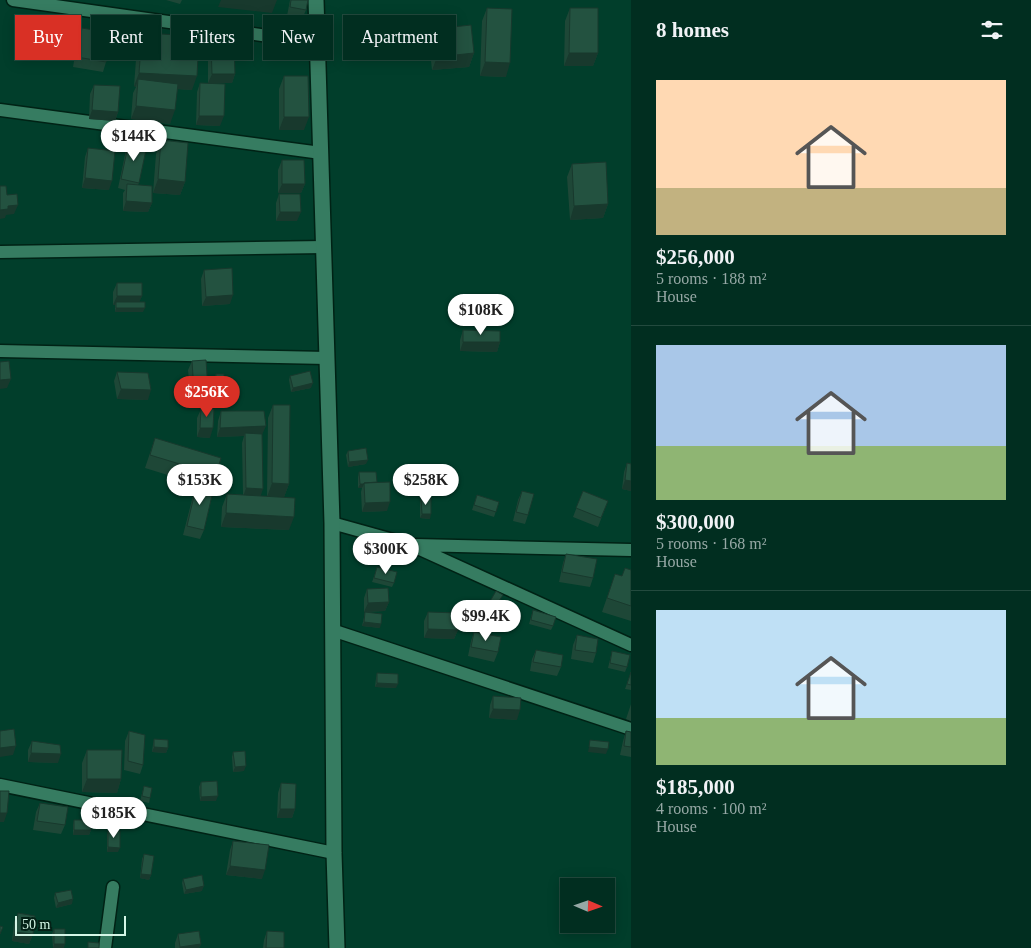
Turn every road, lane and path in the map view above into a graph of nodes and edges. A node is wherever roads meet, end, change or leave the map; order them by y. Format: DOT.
graph roads {
  1 [pos="13,0"];
  2 [pos="316,0"];
  3 [pos="317,15"];
  4 [pos="263,35"];
  5 [pos="318,60"];
  6 [pos="0,110"];
  7 [pos="321,153"];
  8 [pos="324,248"];
  9 [pos="0,252"];
  10 [pos="0,351"];
  11 [pos="327,358"];
  12 [pos="332,523"];
  13 [pos="411,545"];
  14 [pos="631,550"];
  15 [pos="332,630"];
  16 [pos="631,645"];
  17 [pos="631,730"];
  18 [pos="0,785"];
  19 [pos="334,853"];
  20 [pos="113,887"];
  21 [pos="105,948"];
  22 [pos="337,948"];
  1 -- 4 [label="street"];
  2 -- 3 [label="street"];
  5 -- 7 [label="street"];
  6 -- 7 [label="street"];
  7 -- 8 [label="street"];
  8 -- 9 [label="street"];
  8 -- 11 [label="street"];
  10 -- 11 [label="street"];
  11 -- 12 [label="street"];
  12 -- 13 [label="street"];
  12 -- 15 [label="street"];
  13 -- 14 [label="street"];
  13 -- 16 [label="street"];
  15 -- 17 [label="street"];
  15 -- 19 [label="street"];
  18 -- 19 [label="street"];
  19 -- 22 [label="street"];
  20 -- 21 [label="street"];
}
